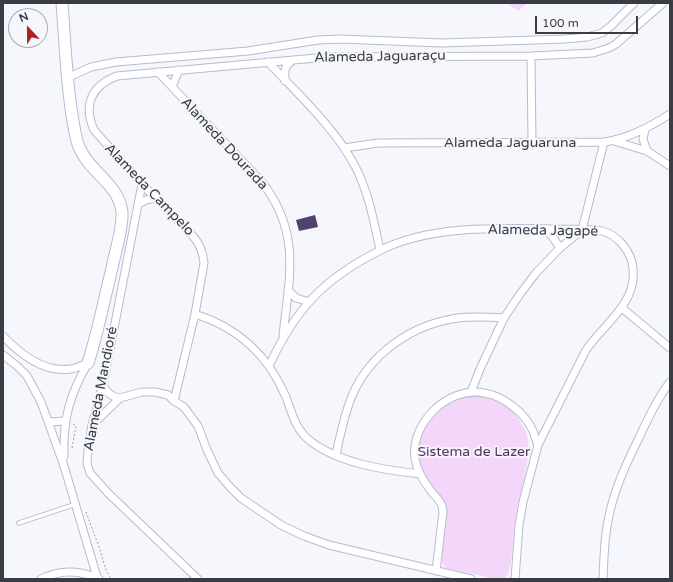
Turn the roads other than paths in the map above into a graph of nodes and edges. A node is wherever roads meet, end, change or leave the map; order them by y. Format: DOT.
graph roads {
  1 [pos="62,3"];
  2 [pos="634,3"];
  3 [pos="663,3"];
  4 [pos="531,56"];
  5 [pos="292,60"];
  6 [pos="268,62"];
  7 [pos="179,70"];
  8 [pos="158,72"];
  9 [pos="67,78"];
  10 [pos="285,81"];
  11 [pos="172,87"];
  12 [pos="90,100"];
  13 [pos="670,114"];
  14 [pos="645,129"];
  15 [pos="614,141"];
  16 [pos="532,142"];
  17 [pos="604,142"];
  18 [pos="344,148"];
  19 [pos="647,151"];
  20 [pos="670,166"];
  21 [pos="142,184"];
  22 [pos="157,198"];
  23 [pos="139,204"];
  24 [pos="544,229"];
  25 [pos="582,230"];
  26 [pos="560,248"];
  27 [pos="380,250"];
  28 [pos="288,290"];
  29 [pos="309,302"];
  30 [pos="622,308"];
  31 [pos="195,314"];
  32 [pos="504,318"];
  33 [pos="3,336"];
  34 [pos="282,339"];
  35 [pos="670,348"];
  36 [pos="3,355"];
  37 [pos="88,363"];
  38 [pos="269,366"];
  39 [pos="670,382"];
  40 [pos="103,385"];
  41 [pos="471,392"];
  42 [pos="120,398"];
  43 [pos="174,401"];
  44 [pos="49,422"];
  45 [pos="65,424"];
  46 [pos="92,425"];
  47 [pos="538,445"];
  48 [pos="336,456"];
  49 [pos="64,466"];
  50 [pos="420,474"];
  51 [pos="76,504"];
  52 [pos="20,523"];
  53 [pos="92,557"];
  54 [pos="436,571"];
  55 [pos="78,572"];
  56 [pos="98,578"];
  57 [pos="42,579"];
  58 [pos="198,579"];
  59 [pos="471,579"];
  60 [pos="515,579"];
  61 [pos="603,579"];
  1 -- 9 [label="street"];
  2 -- 9 [label="street"];
  3 -- 4 [label="street, Alameda Jaguaraçu"];
  4 -- 5 [label="street, Alameda Jaguaraçu"];
  4 -- 16 [label="street"];
  5 -- 6 [label="street, Alameda Jaguaraçu"];
  5 -- 10 [label="street"];
  6 -- 7 [label="street, Alameda Jaguaraçu"];
  6 -- 10 [label="street"];
  7 -- 8 [label="street, Alameda Jaguaraçu"];
  7 -- 11 [label="street"];
  8 -- 11 [label="street, Alameda Dourada"];
  8 -- 12 [label="street, Alameda Jaguaraçu"];
  9 -- 37 [label="street"];
  10 -- 18 [label="street"];
  11 -- 28 [label="street, Alameda Dourada"];
  12 -- 21 [label="street, Alameda Campelo"];
  13 -- 14 [label="street, Alameda Jaguaruna"];
  14 -- 15 [label="street, Alameda Jaguaruna"];
  14 -- 19 [label="street"];
  15 -- 17 [label="street, Alameda Jaguaruna"];
  15 -- 19 [label="street"];
  16 -- 17 [label="street, Alameda Jaguaruna"];
  16 -- 18 [label="street, Alameda Jaguaruna"];
  17 -- 25 [label="street"];
  18 -- 27 [label="street"];
  19 -- 20 [label="street"];
  21 -- 22 [label="street, Alameda Campelo"];
  21 -- 23 [label="street, Alameda Mandioré"];
  22 -- 23 [label="street"];
  22 -- 31 [label="street, Alameda Campelo"];
  23 -- 40 [label="street, Alameda Mandioré"];
  24 -- 25 [label="street, Alameda Jagapé"];
  24 -- 26 [label="street"];
  24 -- 27 [label="street, Alameda Jagapé"];
  25 -- 26 [label="street"];
  25 -- 30 [label="street, Alameda Jagapé"];
  26 -- 32 [label="street"];
  27 -- 29 [label="street, Alameda Jagapé"];
  28 -- 29 [label="street"];
  28 -- 34 [label="street, Alameda Dourada"];
  29 -- 34 [label="street, Alameda Jagapé"];
  30 -- 35 [label="street"];
  30 -- 47 [label="street, Alameda Jagapé"];
  31 -- 38 [label="street"];
  31 -- 43 [label="street, Alameda Campelo"];
  32 -- 41 [label="street"];
  32 -- 48 [label="street"];
  33 -- 37 [label="street"];
  34 -- 38 [label="street, Alameda Jagapé"];
  36 -- 44 [label="street"];
  37 -- 45 [label="street"];
  38 -- 48 [label="street"];
  39 -- 61 [label="street"];
  40 -- 42 [label="street"];
  40 -- 46 [label="street, Alameda Mandioré"];
  41 -- 47 [label="street"];
  41 -- 50 [label="street"];
  42 -- 43 [label="street"];
  42 -- 46 [label="street"];
  43 -- 54 [label="street"];
  44 -- 45 [label="street"];
  44 -- 49 [label="street"];
  45 -- 49 [label="street"];
  46 -- 58 [label="street, Alameda Mandioré"];
  47 -- 60 [label="street, Alameda Jagapé"];
  48 -- 50 [label="street"];
  49 -- 51 [label="street"];
  50 -- 54 [label="street"];
  51 -- 52 [label="lane"];
  51 -- 53 [label="street"];
  53 -- 55 [label="street"];
  53 -- 56 [label="street"];
  54 -- 59 [label="street"];
  55 -- 56 [label="street"];
  55 -- 57 [label="street"];
}
